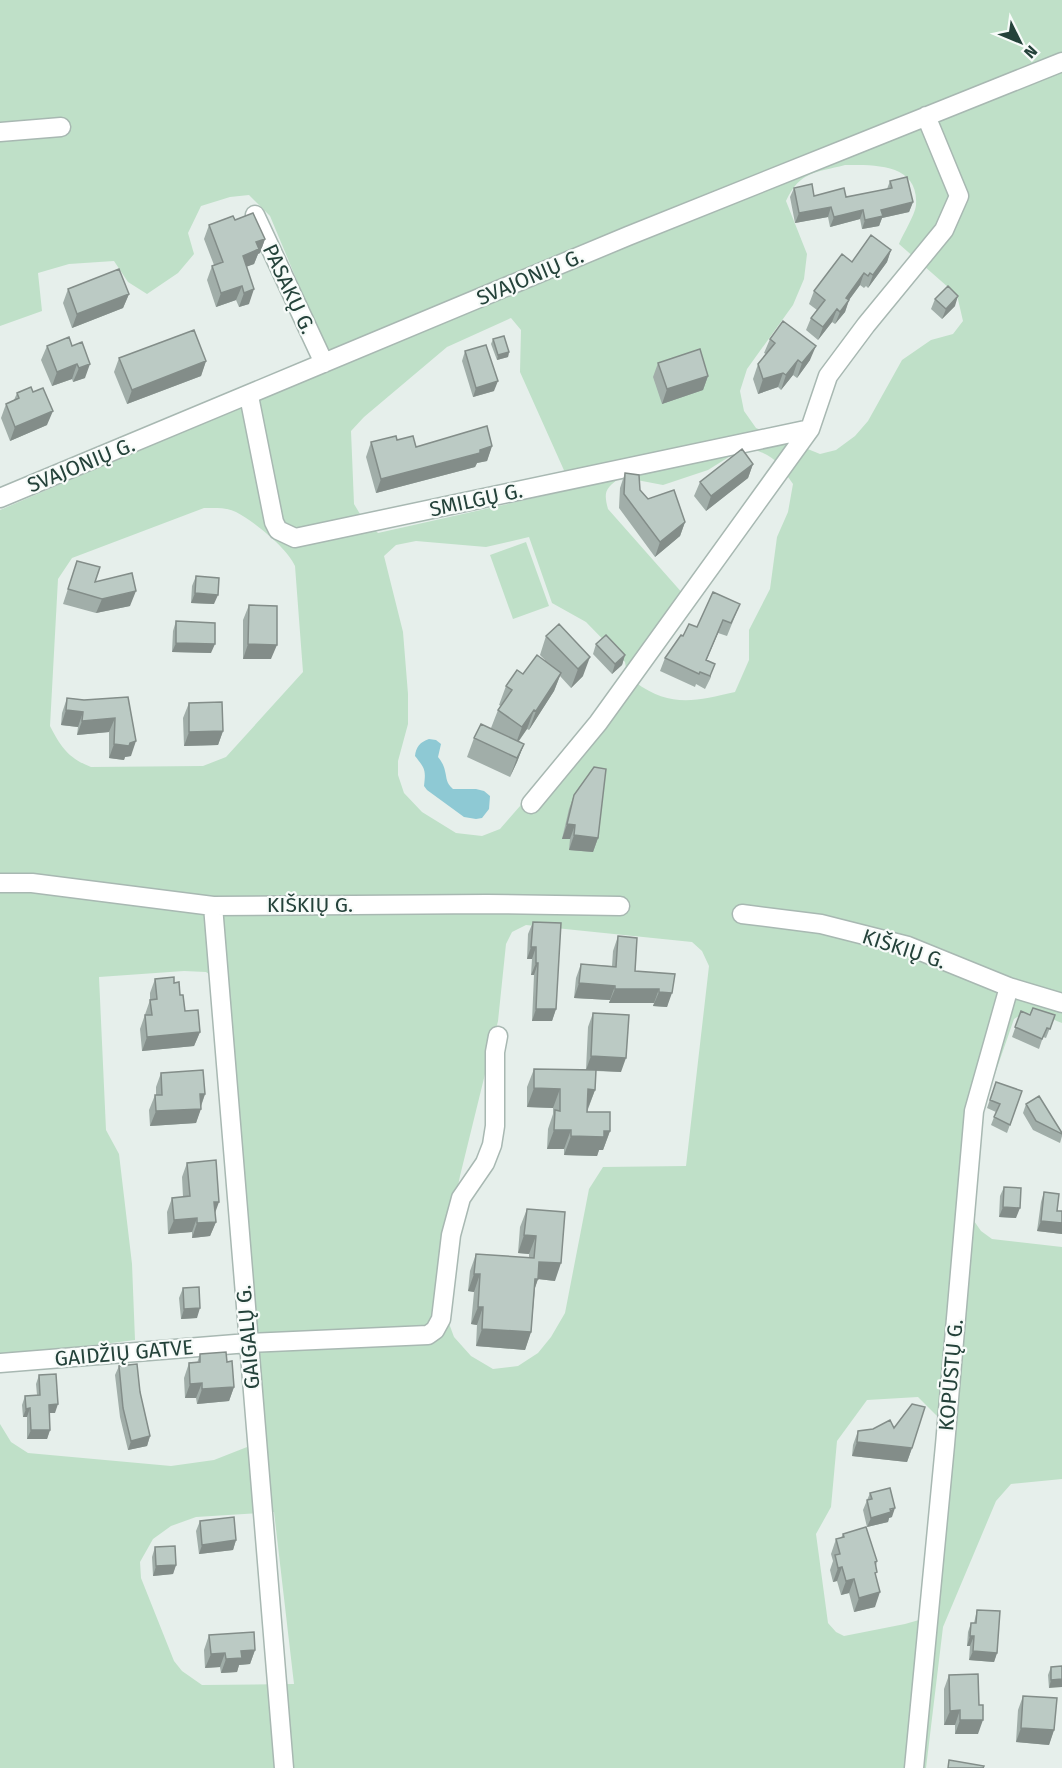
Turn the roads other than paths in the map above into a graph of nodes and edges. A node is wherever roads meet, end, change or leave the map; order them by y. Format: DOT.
graph roads {
  1 [pos="1062,62"];
  2 [pos="926,116"];
  3 [pos="61,127"];
  4 [pos="0,132"];
  5 [pos="255,215"];
  6 [pos="324,363"];
  7 [pos="249,396"];
  8 [pos="810,429"];
  9 [pos="0,498"];
  10 [pos="531,804"];
  11 [pos="0,883"];
  12 [pos="213,906"];
  13 [pos="620,906"];
  14 [pos="742,914"];
  15 [pos="1009,987"];
  16 [pos="1062,1003"];
  17 [pos="498,1036"];
  18 [pos="248,1343"];
  19 [pos="0,1363"];
  20 [pos="284,1768"];
  21 [pos="914,1768"];
  1 -- 2 [label="street, SVAJONIŲ G."];
  2 -- 6 [label="street, SVAJONIŲ G."];
  2 -- 8 [label="street"];
  3 -- 4 [label="street"];
  5 -- 6 [label="street, PASAKŲ G."];
  6 -- 7 [label="street, SVAJONIŲ G."];
  7 -- 8 [label="street, SMILGŲ G."];
  7 -- 9 [label="street, SVAJONIŲ G."];
  8 -- 10 [label="street"];
  11 -- 12 [label="street, KIŠKIŲ G."];
  12 -- 13 [label="street, KIŠKIŲ G."];
  12 -- 18 [label="street, GAIGALŲ G."];
  14 -- 15 [label="street, KIŠKIŲ G."];
  15 -- 16 [label="street, KIŠKIŲ G."];
  15 -- 21 [label="street, KOPŪSTŲ G."];
  17 -- 18 [label="street, GAIDŽIŲ GATVE"];
  18 -- 19 [label="street, GAIDŽIŲ GATVE"];
  18 -- 20 [label="street, GAIGALŲ G."];
}
